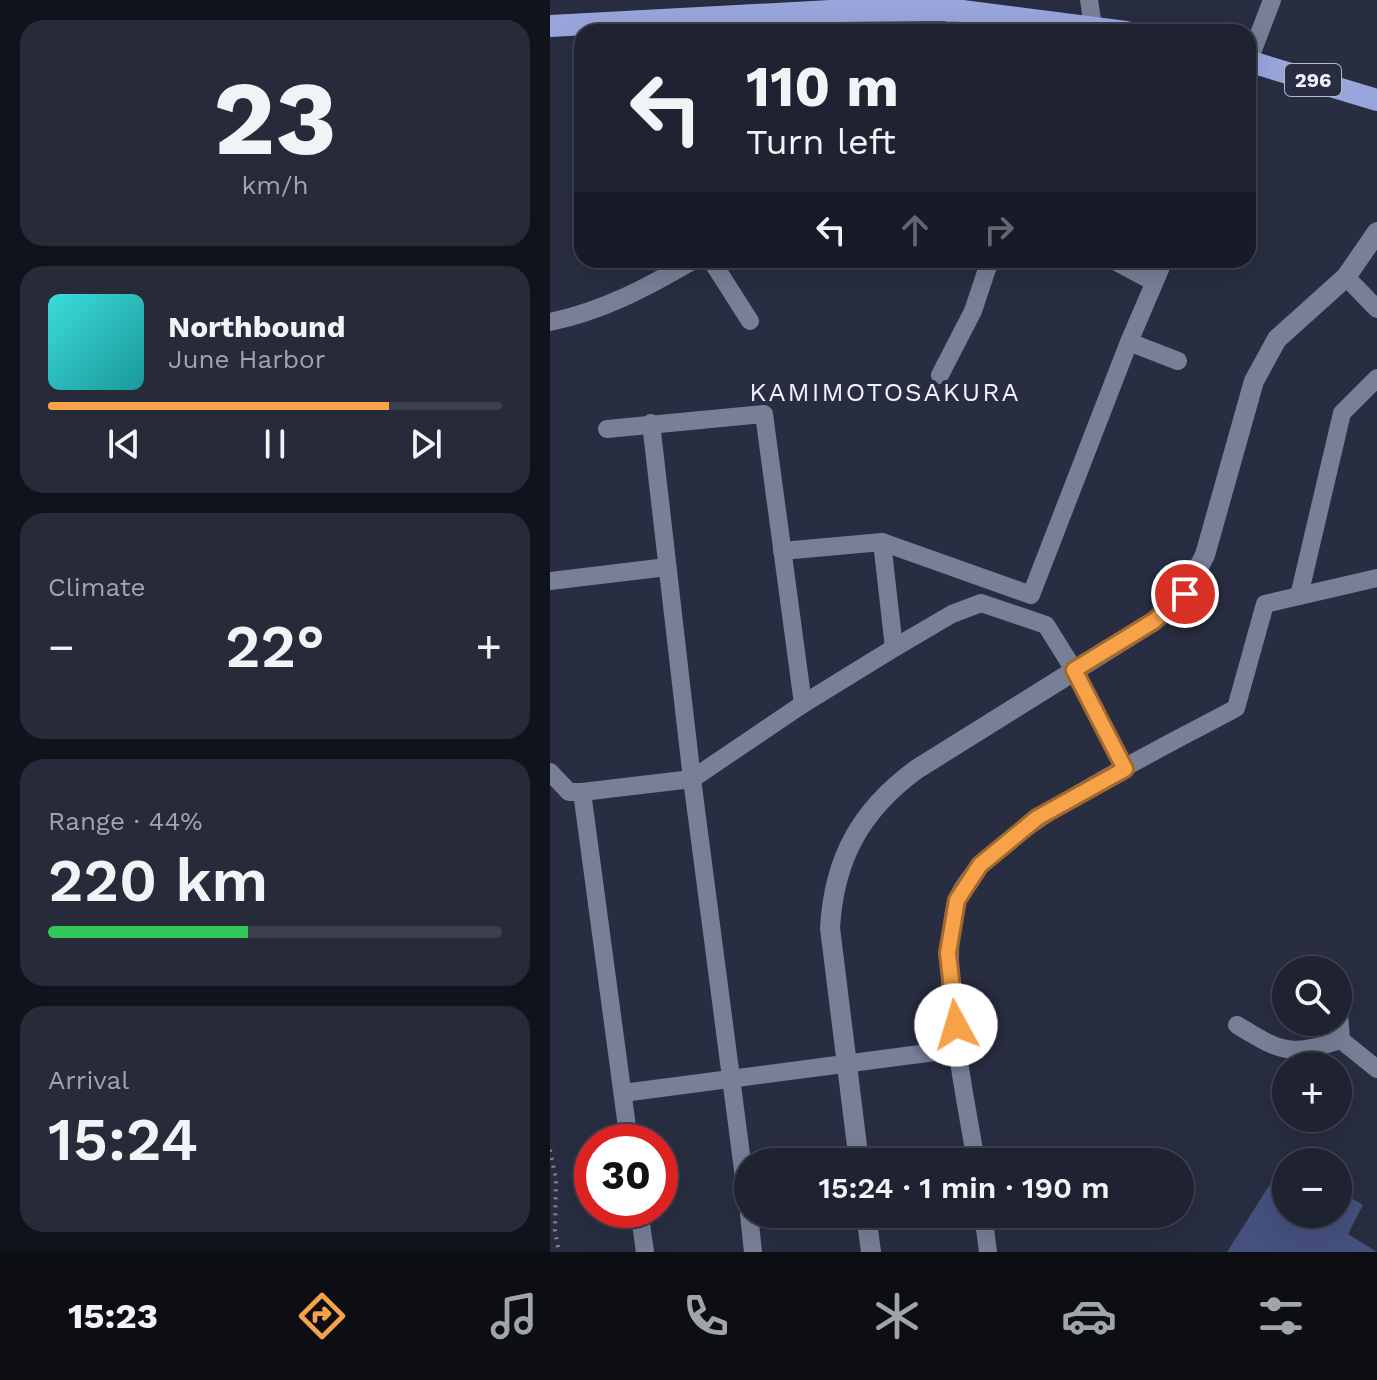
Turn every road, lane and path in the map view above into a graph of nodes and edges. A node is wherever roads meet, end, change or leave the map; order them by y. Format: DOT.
graph roads {
  1 [pos="1089,0"];
  2 [pos="1272,0"];
  3 [pos="954,21"];
  4 [pos="587,24"];
  5 [pos="1037,24"];
  6 [pos="1093,24"];
  7 [pos="574,25"];
  8 [pos="550,26"];
  9 [pos="1256,41"];
  10 [pos="1256,64"];
  11 [pos="1377,100"];
  12 [pos="1377,232"];
  13 [pos="680,268"];
  14 [pos="716,268"];
  15 [pos="987,268"];
  16 [pos="1128,268"];
  17 [pos="1160,268"];
  18 [pos="1346,277"];
  19 [pos="1154,282"];
  20 [pos="1377,309"];
  21 [pos="750,321"];
  22 [pos="550,322"];
  23 [pos="1129,342"];
  24 [pos="1178,361"];
  25 [pos="940,375"];
  26 [pos="1377,378"];
  27 [pos="651,423"];
  28 [pos="607,429"];
  29 [pos="882,542"];
  30 [pos="782,551"];
  31 [pos="667,567"];
  32 [pos="1377,578"];
  33 [pos="550,581"];
  34 [pos="1299,596"];
  35 [pos="894,648"];
  36 [pos="1074,670"];
  37 [pos="803,704"];
  38 [pos="1125,769"];
  39 [pos="550,772"];
  40 [pos="692,779"];
  41 [pos="582,792"];
  42 [pos="1237,1025"];
  43 [pos="1341,1036"];
  44 [pos="1341,1040"];
  45 [pos="958,1049"];
  46 [pos="847,1064"];
  47 [pos="1377,1069"];
  48 [pos="732,1078"];
  49 [pos="623,1093"];
  50 [pos="627,1124"];
  51 [pos="741,1148"];
  52 [pos="857,1148"];
  53 [pos="974,1148"];
  54 [pos="550,1150"];
  55 [pos="642,1228"];
  56 [pos="750,1228"];
  57 [pos="868,1228"];
  58 [pos="985,1228"];
  59 [pos="559,1252"];
  60 [pos="645,1252"];
  61 [pos="753,1252"];
  62 [pos="871,1252"];
  63 [pos="988,1252"];
  1 -- 6 [label="street"];
  2 -- 9 [label="street"];
  3 -- 4 [label="highway"];
  3 -- 5 [label="highway"];
  7 -- 8 [label="highway"];
  10 -- 11 [label="highway, 296"];
  12 -- 18 [label="street"];
  13 -- 22 [label="street"];
  14 -- 21 [label="street"];
  15 -- 25 [label="street"];
  16 -- 19 [label="street"];
  17 -- 19 [label="street"];
  18 -- 20 [label="street"];
  18 -- 36 [label="street"];
  19 -- 23 [label="street"];
  23 -- 24 [label="street"];
  23 -- 29 [label="street"];
  26 -- 34 [label="street"];
  27 -- 28 [label="street"];
  27 -- 30 [label="street"];
  27 -- 31 [label="street"];
  29 -- 30 [label="street"];
  29 -- 35 [label="street"];
  30 -- 37 [label="street"];
  31 -- 33 [label="street"];
  31 -- 40 [label="street"];
  32 -- 34 [label="street"];
  34 -- 38 [label="street"];
  35 -- 36 [label="street"];
  35 -- 37 [label="street"];
  36 -- 38 [label="street"];
  36 -- 46 [label="street"];
  37 -- 40 [label="street"];
  38 -- 45 [label="street"];
  39 -- 41 [label="street"];
  40 -- 41 [label="street"];
  40 -- 48 [label="street"];
  41 -- 49 [label="street"];
  42 -- 44 [label="street"];
  43 -- 44 [label="street"];
  44 -- 47 [label="street"];
  45 -- 46 [label="street"];
  45 -- 53 [label="street"];
  46 -- 48 [label="street"];
  46 -- 52 [label="street"];
  48 -- 49 [label="street"];
  48 -- 51 [label="street"];
  49 -- 50 [label="street"];
  54 -- 59 [label="path"];
  55 -- 60 [label="street"];
  56 -- 61 [label="street"];
  57 -- 62 [label="street"];
  58 -- 63 [label="street"];
}
